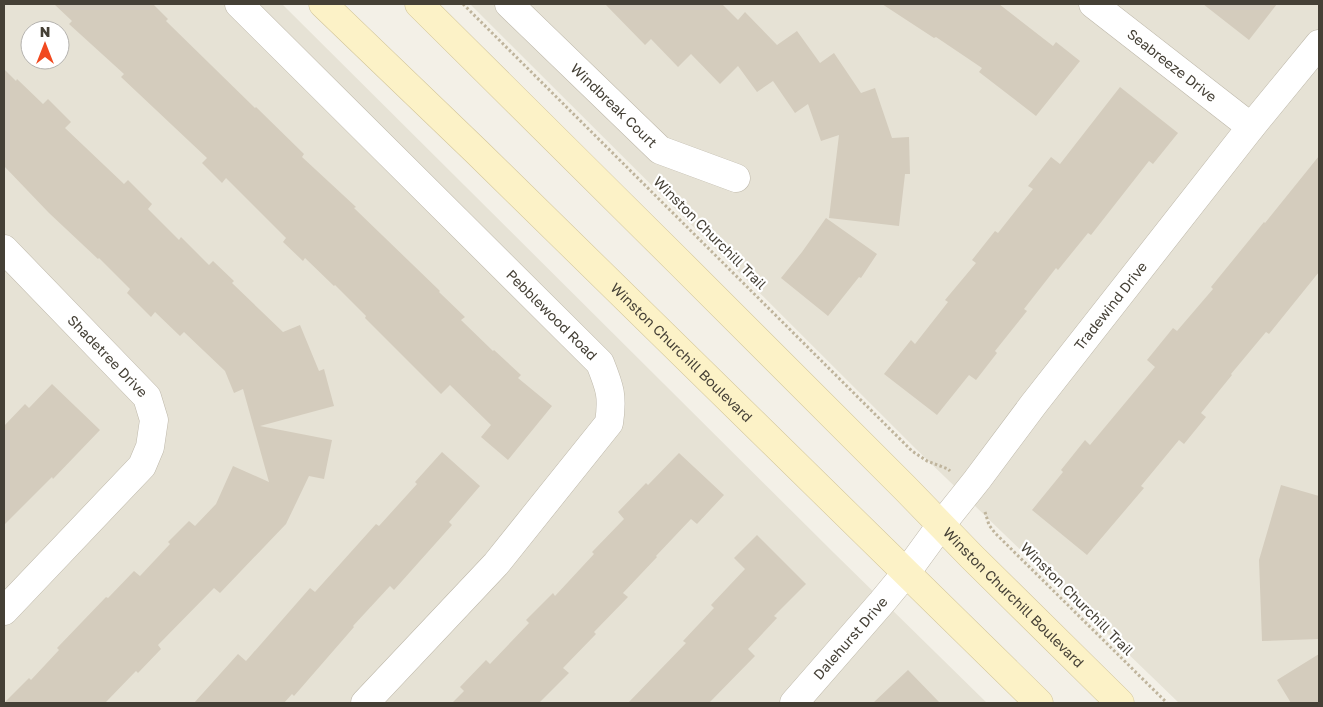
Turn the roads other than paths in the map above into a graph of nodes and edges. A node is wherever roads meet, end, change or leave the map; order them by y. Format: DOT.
graph roads {
  1 [pos="239,4"];
  2 [pos="323,4"];
  3 [pos="419,4"];
  4 [pos="509,4"];
  5 [pos="1092,4"];
  6 [pos="1319,44"];
  7 [pos="1250,127"];
  8 [pos="736,178"];
  9 [pos="4,249"];
  10 [pos="941,525"];
  11 [pos="906,573"];
  12 [pos="4,611"];
  13 [pos="365,703"];
  14 [pos="794,703"];
  15 [pos="1039,703"];
  16 [pos="1120,703"];
  1 -- 13 [label="street, Pebblewood Road"];
  2 -- 11 [label="main road, Winston Churchill Boulevard"];
  3 -- 10 [label="main road, Winston Churchill Boulevard"];
  4 -- 8 [label="street, Windbreak Court"];
  5 -- 7 [label="street, Seabreeze Drive"];
  6 -- 7 [label="street, Tradewind Drive"];
  7 -- 10 [label="street, Tradewind Drive"];
  9 -- 12 [label="street, Shadetree Drive"];
  10 -- 11 [label="street, Tradewind Drive"];
  10 -- 16 [label="main road, Winston Churchill Boulevard"];
  11 -- 14 [label="street, Dalehurst Drive"];
  11 -- 15 [label="main road, Winston Churchill Boulevard"];
}
